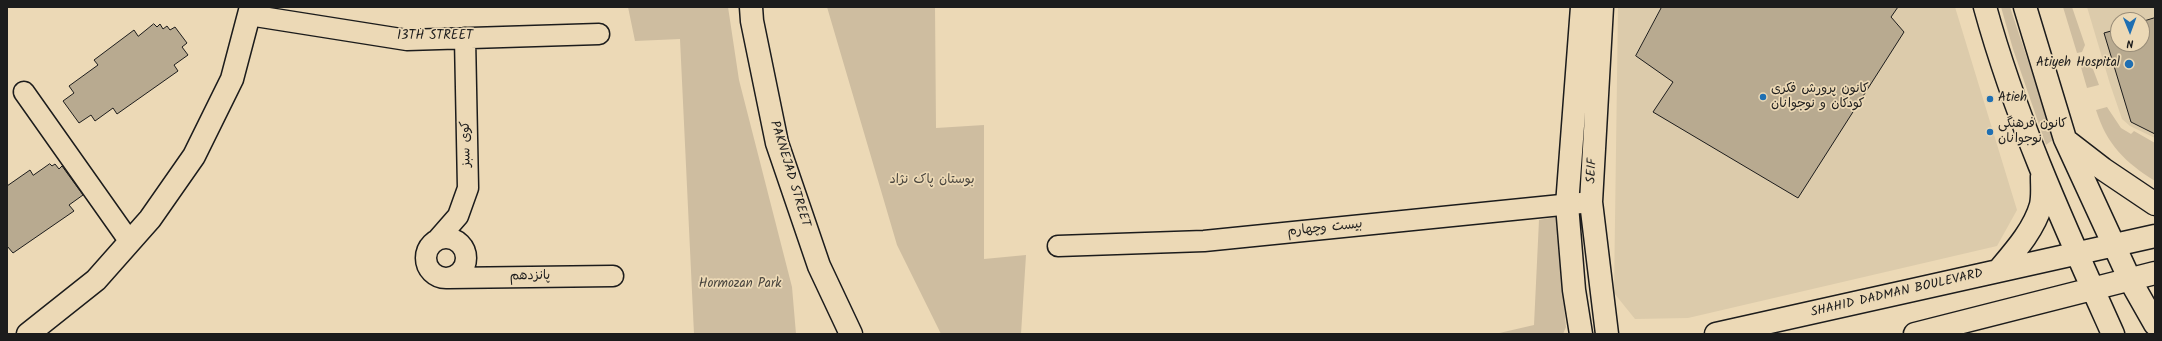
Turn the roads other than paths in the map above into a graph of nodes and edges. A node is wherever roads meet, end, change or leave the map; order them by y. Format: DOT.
graph roads {
  1 [pos="751,7"];
  2 [pos="1582,7"];
  3 [pos="1602,7"];
  4 [pos="1985,7"];
  5 [pos="2025,7"];
  6 [pos="250,11"];
  7 [pos="599,34"];
  8 [pos="465,38"];
  9 [pos="24,92"];
  10 [pos="2065,139"];
  11 [pos="2042,172"];
  12 [pos="1591,202"];
  13 [pos="2155,204"];
  14 [pos="1567,206"];
  15 [pos="2155,236"];
  16 [pos="437,240"];
  17 [pos="130,242"];
  18 [pos="1058,246"];
  19 [pos="2114,246"];
  20 [pos="2079,254"];
  21 [pos="1998,271"];
  22 [pos="2155,273"];
  23 [pos="613,276"];
  24 [pos="448,278"];
  25 [pos="2130,280"];
  26 [pos="2092,289"];
  27 [pos="2155,324"];
  28 [pos="28,334"];
  29 [pos="851,334"];
  30 [pos="1581,334"];
  31 [pos="1607,334"];
  32 [pos="1716,334"];
  33 [pos="1915,334"];
  34 [pos="2113,334"];
  1 -- 29 [label="main road, PAKNEJAD STREET"];
  2 -- 14 [label="main road, SEIF"];
  3 -- 12 [label="main road, SEIF"];
  4 -- 11 [label="main road"];
  5 -- 10 [label="main road"];
  6 -- 8 [label="street, 13TH STREET"];
  6 -- 17 [label="main road"];
  7 -- 8 [label="street, 13TH STREET"];
  8 -- 16 [label="street, کوی سبز"];
  9 -- 17 [label="street"];
  10 -- 13 [label="main road"];
  10 -- 19 [label="main road"];
  11 -- 20 [label="main road"];
  11 -- 21 [label="main road"];
  12 -- 14 [label="street, بیست وچهارم"];
  12 -- 31 [label="main road, SEIF"];
  14 -- 18 [label="street, بیست وچهارم"];
  14 -- 30 [label="main road, SEIF"];
  15 -- 19 [label="main road"];
  16 -- 24 [label="street"];
  16 -- 24 [label="street"];
  17 -- 28 [label="main road"];
  19 -- 20 [label="main road, SHAHID DADMAN BOULEVARD"];
  19 -- 25 [label="main road"];
  20 -- 21 [label="main road, SHAHID DADMAN BOULEVARD"];
  20 -- 26 [label="main road"];
  21 -- 32 [label="main road, SHAHID DADMAN BOULEVARD"];
  22 -- 25 [label="main road"];
  23 -- 24 [label="street, پانزدهم"];
  25 -- 26 [label="main road"];
  25 -- 27 [label="main road"];
  26 -- 33 [label="main road"];
  26 -- 34 [label="main road"];
}
